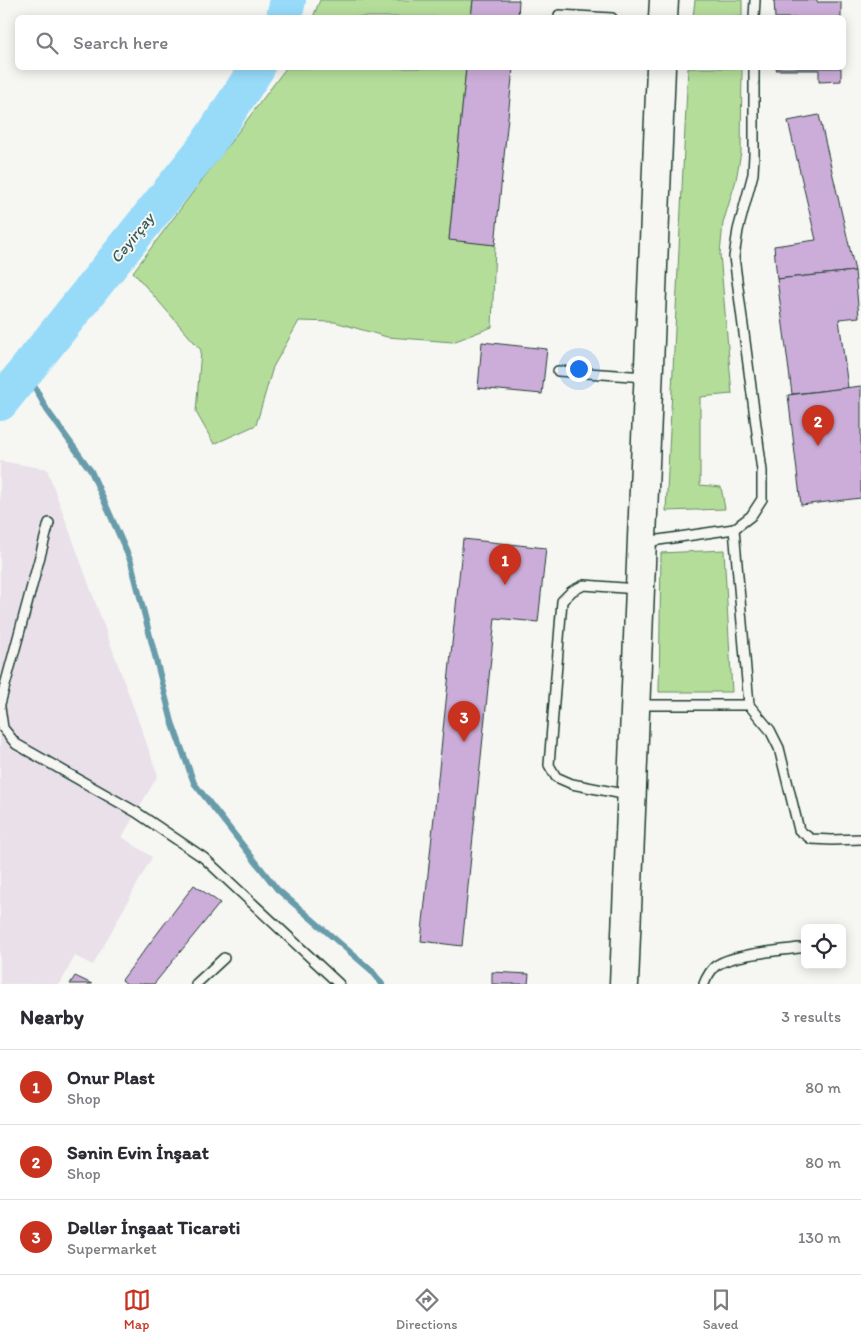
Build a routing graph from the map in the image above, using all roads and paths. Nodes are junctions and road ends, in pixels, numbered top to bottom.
1 (664, 0) edge
2 (755, 0) edge
3 (663, 15) edge
4 (754, 15) edge
5 (661, 70) edge
6 (754, 70) edge
7 (558, 371) dead end
8 (648, 378) junction
9 (49, 523) dead end
10 (734, 529) junction
11 (642, 543) junction
12 (640, 589) junction
13 (635, 705) junction
14 (749, 705) junction
15 (0, 706) edge
16 (632, 796) junction
17 (861, 838) edge
18 (799, 948) dead end
19 (224, 958) dead end
20 (196, 984) edge
21 (340, 984) edge
22 (624, 984) edge
23 (704, 984) edge

1 - 3 main road
2 - 4 lane
5 - 8 main road
6 - 10 lane
7 - 8 lane
8 - 11 main road
9 - 15 lane
10 - 11 lane
10 - 14 lane
11 - 12 main road
12 - 13 main road
12 - 16 lane
13 - 14 lane
13 - 16 main road
14 - 17 lane
15 - 21 lane
16 - 22 main road
18 - 23 lane
19 - 20 lane

